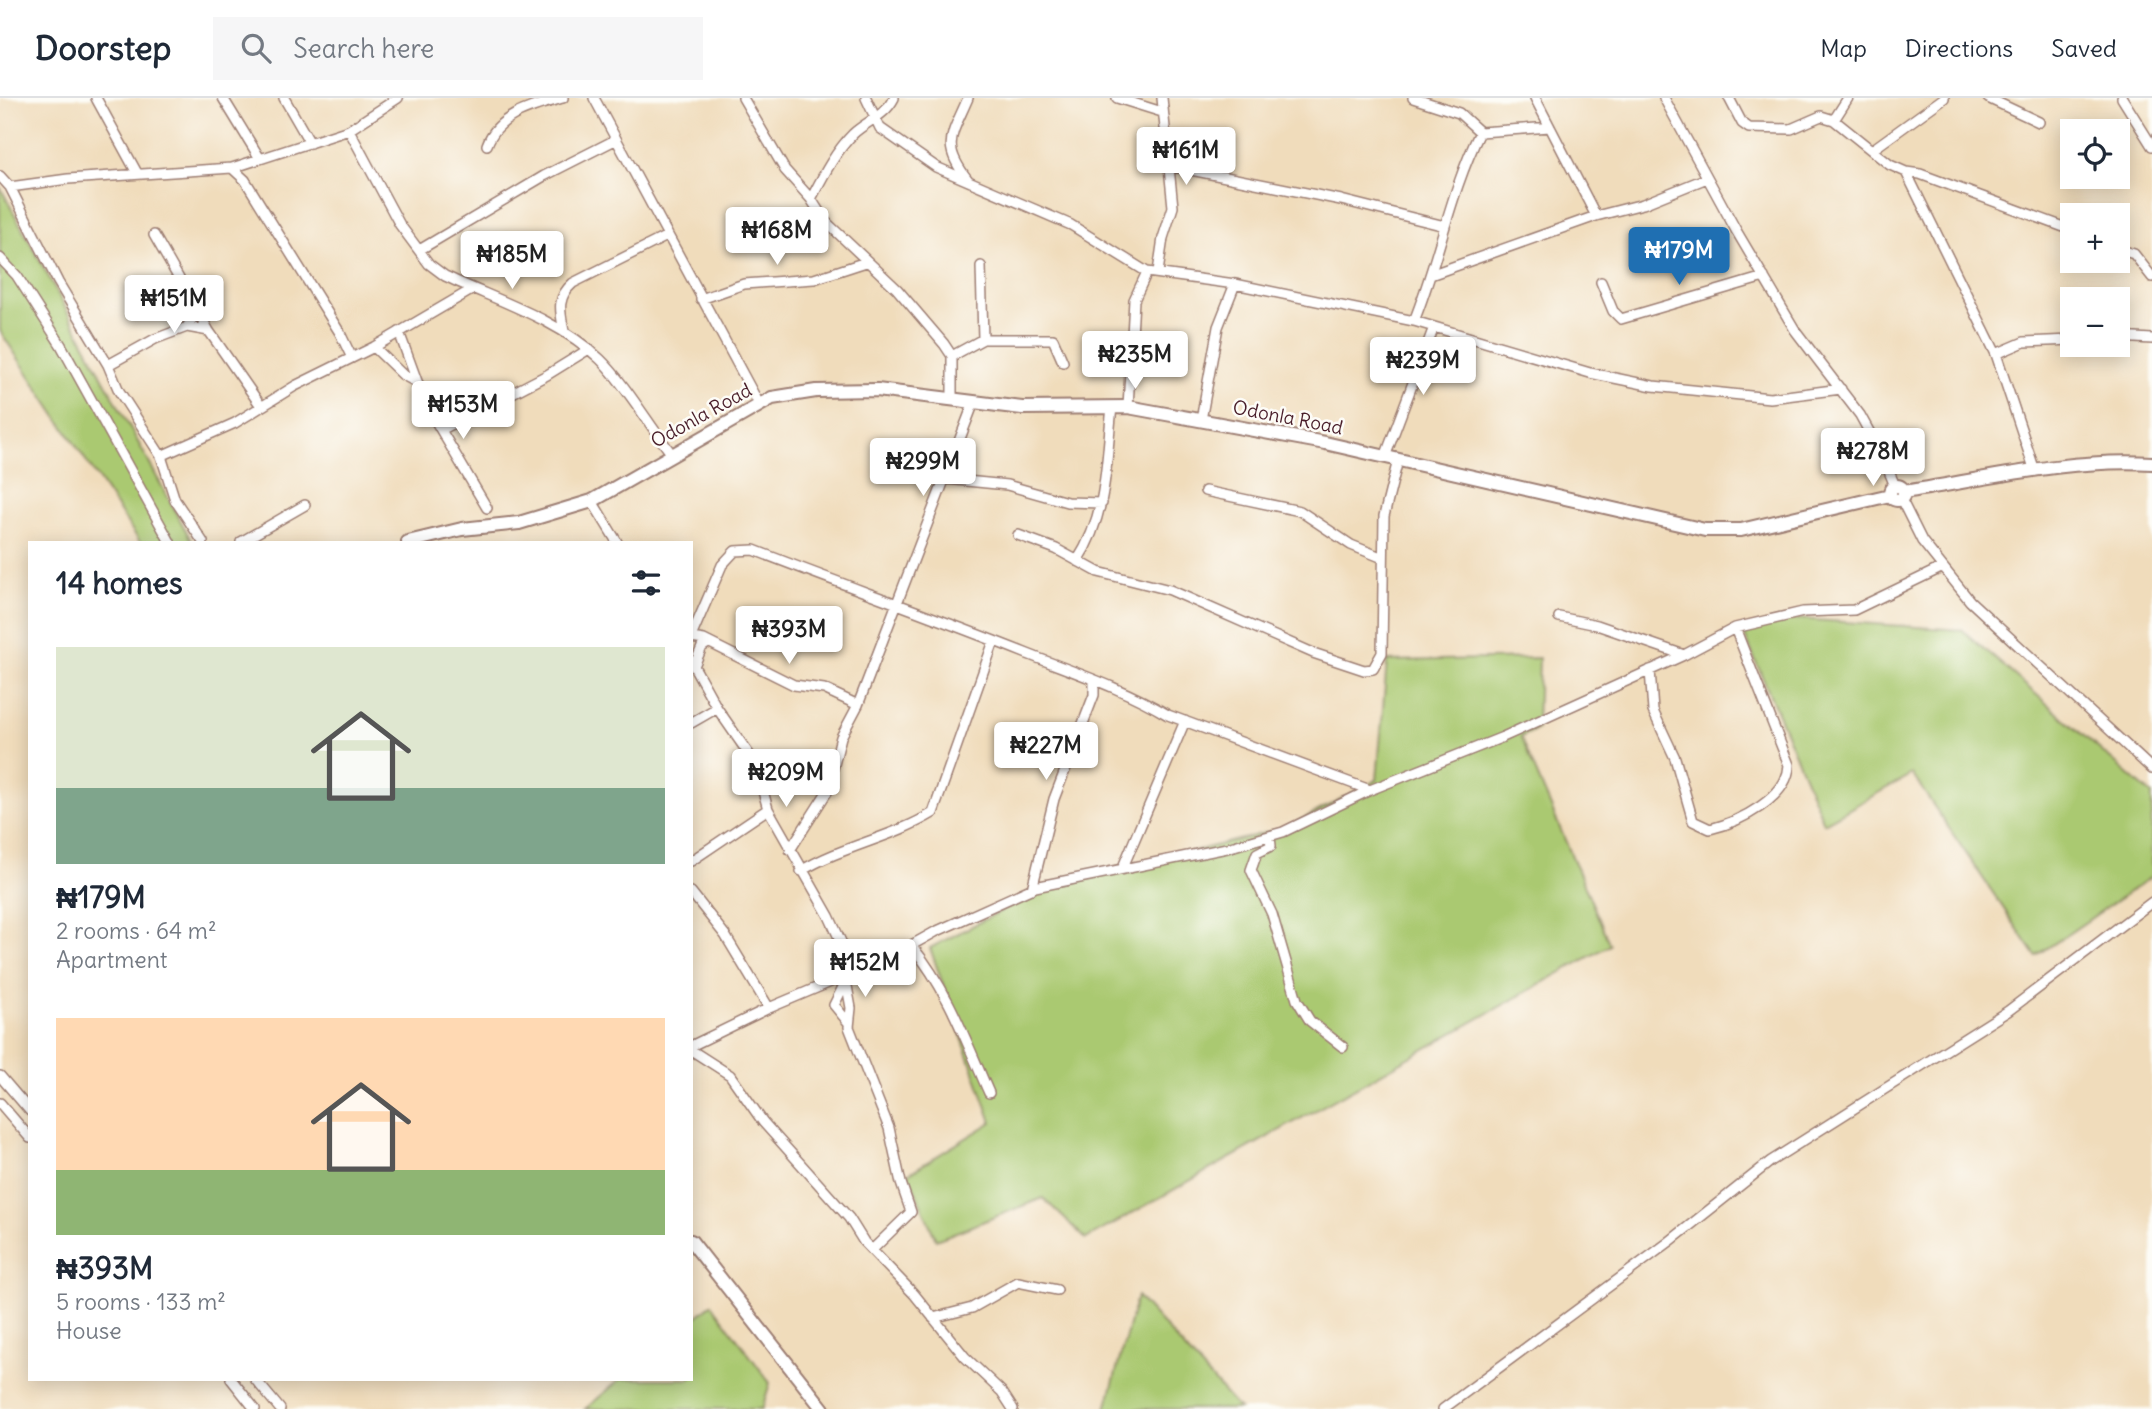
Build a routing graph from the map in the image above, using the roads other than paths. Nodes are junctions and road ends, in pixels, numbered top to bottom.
1 (96, 98) edge
2 (223, 98) edge
3 (284, 98) edge
4 (398, 98) edge
5 (563, 98) edge
6 (594, 98) edge
7 (743, 98) edge
8 (866, 98) edge
9 (894, 98) edge
10 (968, 98) edge
11 (1117, 98) edge
12 (1162, 98) edge
13 (1413, 98) edge
14 (1535, 98) edge
15 (1664, 98) edge
16 (1729, 98) edge
17 (1849, 98) edge
18 (1944, 98) edge
19 (1988, 98) edge
20 (2122, 98) edge
21 (1163, 112) junction
22 (874, 120) junction
23 (1834, 120) junction
24 (2039, 122) dead end
25 (1550, 127) junction
26 (349, 130) junction
27 (1480, 132) junction
28 (615, 140) junction
29 (310, 143) junction
30 (487, 145) dead end
31 (2152, 146) edge
32 (1872, 150) junction
33 (259, 157) junction
34 (1171, 166) junction
35 (232, 168) junction
36 (1906, 172) junction
37 (137, 173) junction
38 (0, 176) edge
39 (1707, 178) junction
40 (972, 184) junction
41 (10, 187) junction
42 (811, 199) junction
43 (1595, 216) junction
44 (1445, 226) junction
45 (2060, 226) edge
46 (155, 235) dead end
47 (667, 236) junction
48 (421, 249) junction
49 (2130, 253) edge
50 (1, 260) edge
51 (866, 262) junction
52 (981, 266) dead end
53 (1147, 272) junction
54 (1158, 272) junction
55 (1433, 274) junction
56 (1764, 277) junction
57 (2152, 277) edge
58 (1601, 282) dead end
59 (1235, 284) junction
60 (473, 289) junction
61 (701, 299) junction
62 (197, 311) junction
63 (1414, 321) junction
64 (187, 327) junction
65 (1433, 327) junction
66 (209, 331) junction
67 (564, 331) junction
68 (399, 332) junction
69 (2130, 338) edge
70 (983, 339) junction
71 (2152, 339) edge
72 (2060, 340) edge
73 (374, 347) junction
74 (589, 349) junction
75 (1996, 354) junction
76 (952, 356) junction
77 (352, 358) junction
78 (1063, 362) dead end
79 (108, 365) junction
80 (418, 383) junction
81 (1841, 389) junction
82 (952, 398) junction
83 (974, 402) junction
84 (759, 404) junction
85 (261, 406) junction
86 (1112, 407) junction
87 (1128, 407) junction
88 (1201, 420) junction
89 (442, 430) junction
90 (671, 453) junction
91 (161, 456) junction
92 (1392, 459) junction
93 (2152, 463) edge
94 (2035, 471) junction
95 (946, 479) junction
96 (1206, 491) dead end
97 (1897, 493) junction
98 (592, 500) junction
99 (1102, 503) junction
100 (304, 506) dead end
101 (487, 508) dead end
102 (1018, 535) dead end
103 (169, 541) edge
104 (202, 541) edge
105 (244, 541) edge
106 (412, 541) edge
107 (616, 541) edge
108 (1383, 558) junction
109 (1077, 561) junction
110 (1941, 568) junction
111 (898, 603) junction
112 (1559, 617) dead end
113 (700, 620) junction
114 (1735, 628) junction
115 (693, 634) edge
116 (693, 638) edge
117 (706, 641) junction
118 (994, 641) junction
119 (1684, 655) junction
120 (693, 664) edge
121 (1650, 670) junction
122 (1094, 680) junction
123 (858, 705) junction
124 (717, 708) junction
125 (1185, 721) junction
126 (693, 722) edge
127 (2152, 769) edge
128 (1370, 790) junction
129 (768, 809) junction
130 (1270, 836) junction
131 (790, 850) junction
132 (693, 860) edge
133 (1123, 867) junction
134 (801, 871) junction
135 (1032, 889) junction
136 (693, 895) edge
137 (2152, 902) edge
138 (912, 946) junction
139 (855, 972) junction
140 (845, 978) junction
141 (769, 1008) junction
142 (848, 1022) junction
143 (705, 1040) junction
144 (693, 1047) edge
145 (1343, 1047) dead end
146 (693, 1049) edge
147 (703, 1056) junction
148 (0, 1076) edge
149 (989, 1093) dead end
150 (0, 1103) edge
151 (28, 1109) edge
152 (28, 1136) edge
153 (693, 1244) edge
154 (872, 1250) junction
155 (1057, 1290) dead end
156 (933, 1318) junction
157 (233, 1381) edge
158 (258, 1381) edge
159 (256, 1409) edge
160 (280, 1409) edge
161 (823, 1409) edge
162 (1013, 1409) edge
163 (1443, 1409) edge

1 - 37 street
2 - 33 street
3 - 29 street
4 - 26 street
5 - 30 street
6 - 28 street
7 - 42 street
8 - 22 street
9 - 22 street
10 - 40 street
11 - 21 street
12 - 21 street
13 - 27 street
14 - 25 street
15 - 39 street
16 - 23 street
17 - 23 street
18 - 32 street
19 - 24 street
20 - 31 street
21 - 34 street
22 - 40 street
22 - 42 street
23 - 32 street
25 - 27 street
25 - 43 street
26 - 29 street
26 - 48 street
27 - 44 street
28 - 47 street
28 - 48 street
29 - 33 street
32 - 36 street
33 - 35 street
34 - 44 street
34 - 54 street
35 - 37 street
35 - 77 street
36 - 45 street
36 - 75 street
37 - 41 street
38 - 41 street
39 - 43 street
39 - 56 street
40 - 53 street
41 - 79 street
42 - 51 street
43 - 55 street
44 - 55 street
46 - 62 street
47 - 61 street
47 - 67 street
48 - 60 street
49 - 57 street
50 - 103 street
51 - 61 street
51 - 76 street
52 - 70 street
53 - 54 street
53 - 87 street
54 - 59 street
55 - 63 street
56 - 58 street
56 - 81 street
59 - 63 street
59 - 88 street
60 - 67 street
60 - 68 street
61 - 84 street
62 - 64 street
62 - 66 street
63 - 65 street
64 - 66 street
64 - 79 street
65 - 81 street
65 - 92 street
66 - 85 street
67 - 74 street
68 - 73 street
68 - 80 street
69 - 71 street
70 - 76 street
70 - 78 street
72 - 75 street
73 - 77 street
73 - 80 street
74 - 89 street
74 - 90 street
75 - 94 street
76 - 82 street
77 - 85 street
79 - 91 street
80 - 89 street
81 - 97 street
82 - 83 street, Odonla Road
82 - 84 street, Odonla Road
83 - 86 street, Odonla Road
83 - 95 street
84 - 90 street, Odonla Road
85 - 91 street
86 - 87 street, Odonla Road
86 - 99 street
87 - 88 street, Odonla Road
88 - 92 street, Odonla Road
89 - 101 street
90 - 98 street, Odonla Road
91 - 104 street
92 - 97 street, Odonla Road
92 - 108 street
93 - 94 street, Odonla Road
94 - 97 street, Odonla Road
95 - 99 street
95 - 111 street
96 - 108 street
97 - 110 street
98 - 106 street, Odonla Road
98 - 107 street
99 - 109 street
100 - 105 street
102 - 109 street
108 - 109 street
110 - 114 street
110 - 127 street
111 - 113 street
111 - 118 street
111 - 123 street
112 - 119 street
113 - 115 street
113 - 117 street
114 - 119 street
114 - 121 street
116 - 117 street
117 - 120 street
117 - 123 street
118 - 122 street
118 - 134 street
119 - 121 street
120 - 124 street
121 - 128 street
122 - 125 street
122 - 135 street
123 - 131 street
124 - 126 street
124 - 129 street
125 - 128 street
125 - 133 street
128 - 130 street
129 - 131 street
129 - 132 street
130 - 133 street
130 - 145 street
131 - 134 street
133 - 135 street
134 - 139 street
135 - 138 street
136 - 141 street
137 - 163 street
138 - 139 street
138 - 149 street
139 - 140 street
140 - 141 street
140 - 142 street
140 - 142 street
141 - 143 street
142 - 154 street
143 - 144 street
143 - 147 street
146 - 147 street
147 - 154 street
148 - 151 street
150 - 152 street
153 - 161 street
154 - 156 street
155 - 156 street
156 - 162 street
157 - 159 street
158 - 160 street

